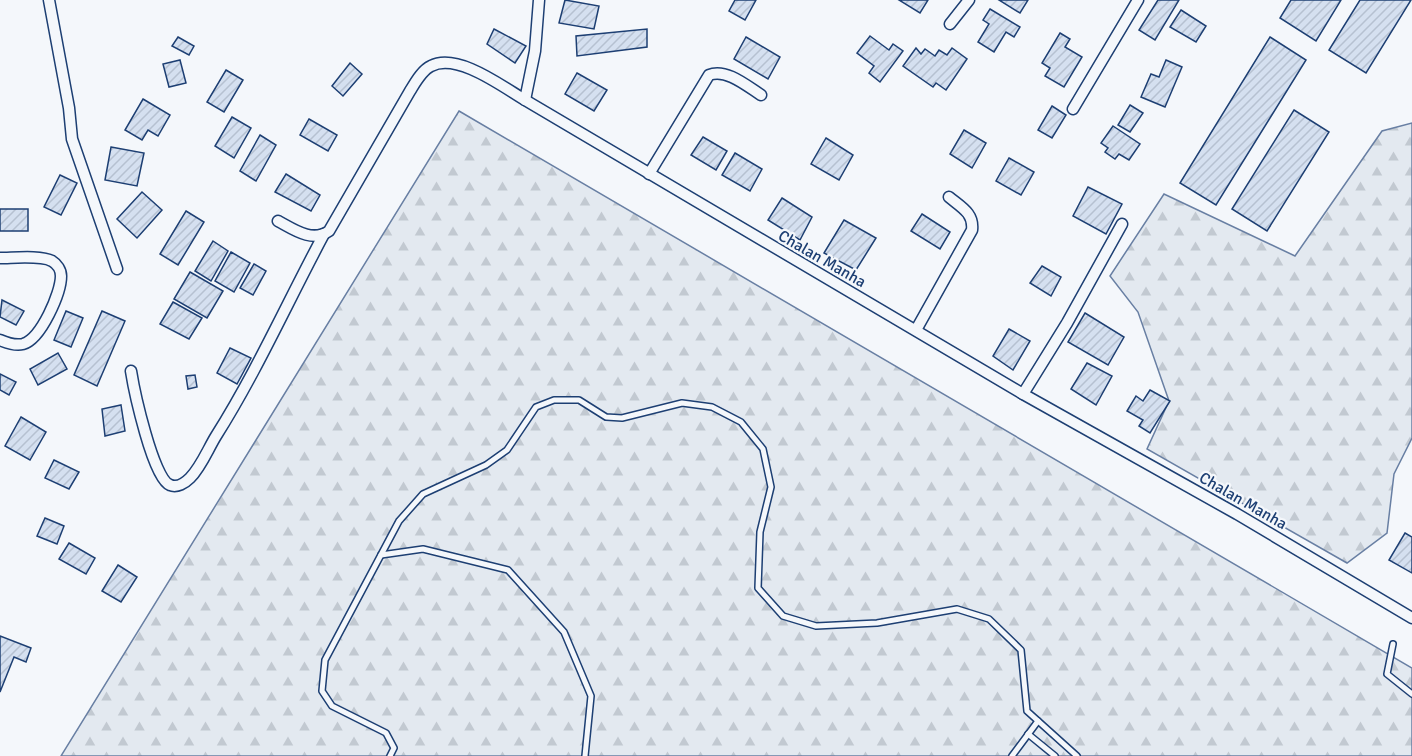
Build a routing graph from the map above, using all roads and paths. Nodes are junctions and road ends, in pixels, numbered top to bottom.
1 (49, 0) edge
2 (539, 0) edge
3 (969, 0) edge
4 (1138, 0) edge
5 (950, 24) dead end
6 (761, 95) dead end
7 (525, 100) junction
8 (1073, 109) dead end
9 (649, 174) junction
10 (949, 198) dead end
11 (278, 221) dead end
12 (1122, 224) dead end
13 (324, 234) junction
14 (0, 258) edge
15 (117, 269) dead end
16 (916, 330) junction
17 (0, 340) edge
18 (131, 371) dead end
19 (1023, 394) junction
20 (381, 555) junction
21 (1412, 618) edge
22 (1393, 644) dead end
23 (1412, 694) edge
24 (1038, 721) junction
25 (1028, 734) junction
26 (390, 756) edge
27 (585, 756) edge
28 (1012, 756) edge
29 (1055, 756) edge
30 (1077, 756) edge

1 - 15 street
2 - 7 street
3 - 5 street
4 - 8 street
6 - 9 street
7 - 9 street, Chalan Manha
7 - 13 street, Chalan Manha
9 - 16 street, Chalan Manha
10 - 16 street
11 - 13 street
12 - 19 street
13 - 18 street
14 - 17 street
16 - 19 street, Chalan Manha
19 - 21 street, Chalan Manha
20 - 24 lane
20 - 26 lane
20 - 27 lane
22 - 23 lane
24 - 25 lane
24 - 30 lane
25 - 28 lane
25 - 29 lane

